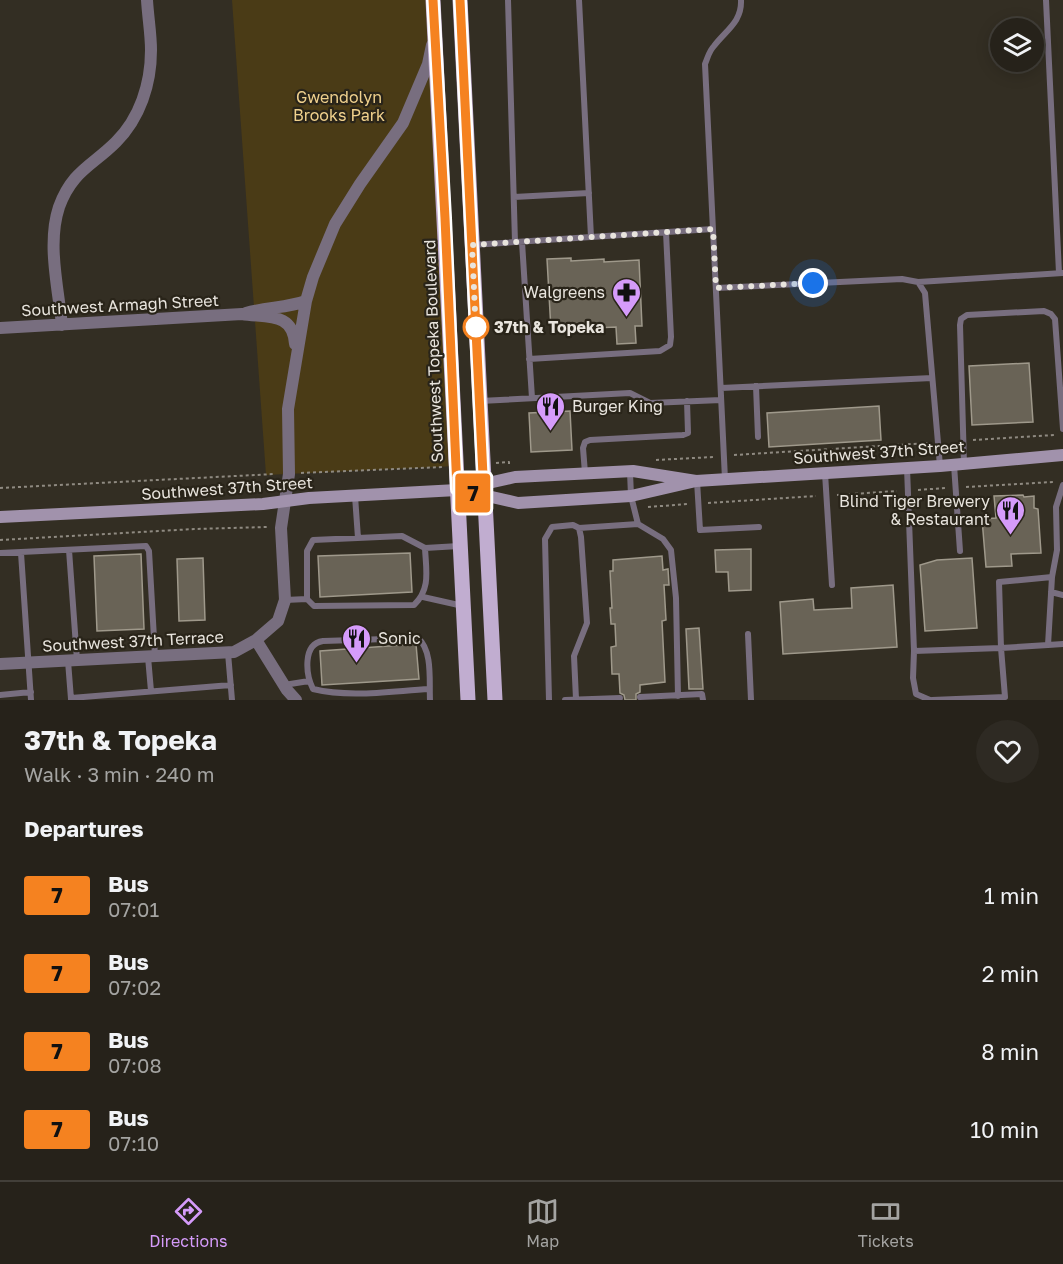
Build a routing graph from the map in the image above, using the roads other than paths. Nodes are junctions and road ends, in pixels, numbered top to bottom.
1 (147, 0) edge
2 (433, 0) edge
3 (460, 0) edge
4 (508, 0) edge
5 (579, 0) edge
6 (741, 0) edge
7 (1046, 0) edge
8 (435, 29) junction
9 (589, 193) junction
10 (514, 196) junction
11 (713, 229) junction
12 (666, 232) junction
13 (591, 237) junction
14 (519, 242) junction
15 (472, 245) junction
16 (1061, 273) edge
17 (918, 282) junction
18 (716, 288) junction
19 (306, 301) junction
20 (242, 314) junction
21 (62, 325) junction
22 (0, 328) edge
23 (529, 358) junction
24 (297, 360) junction
25 (932, 378) junction
26 (756, 386) junction
27 (721, 388) junction
28 (532, 398) junction
29 (721, 400) junction
30 (480, 401) junction
31 (687, 401) junction
32 (1063, 429) edge
33 (758, 437) dead end
34 (1063, 455) edge
35 (959, 464) junction
36 (940, 466) junction
37 (907, 468) junction
38 (630, 471) junction
39 (825, 473) junction
40 (585, 474) junction
41 (725, 479) junction
42 (696, 481) junction
43 (1063, 485) edge
44 (457, 489) junction
45 (484, 490) junction
46 (355, 496) junction
47 (286, 502) junction
48 (633, 502) junction
49 (1060, 507) edge
50 (0, 517) edge
51 (638, 524) junction
52 (759, 527) dead end
53 (579, 528) junction
54 (358, 538) junction
55 (460, 546) junction
56 (425, 548) junction
57 (69, 550) junction
58 (960, 551) dead end
59 (1060, 551) edge
60 (0, 553) edge
61 (21, 553) junction
62 (1052, 577) junction
63 (832, 585) dead end
64 (1051, 592) junction
65 (1063, 595) edge
66 (423, 597) junction
67 (307, 599) junction
68 (285, 600) junction
69 (463, 606) junction
70 (748, 634) dead end
71 (256, 640) junction
72 (1063, 644) edge
73 (1047, 645) junction
74 (1001, 648) junction
75 (914, 651) junction
76 (228, 653) junction
77 (151, 657) junction
78 (72, 660) junction
79 (28, 663) junction
80 (0, 664) edge
81 (309, 681) junction
82 (231, 685) junction
83 (284, 685) junction
84 (429, 689) junction
85 (31, 692) junction
86 (151, 692) junction
87 (0, 694) edge
88 (678, 696) junction
89 (620, 698) dead end
90 (640, 698) dead end
91 (71, 699) edge
92 (576, 699) edge
93 (31, 700) edge
94 (232, 700) edge
95 (295, 700) edge
96 (430, 700) edge
97 (468, 700) edge
98 (495, 700) edge
99 (549, 700) edge
100 (566, 700) edge
101 (703, 700) edge
102 (751, 700) edge
103 (931, 700) edge

1 - 21 street
2 - 8 main road, Southwest Topeka Boulevard
3 - 15 main road
4 - 10 lane
5 - 9 lane
6 - 11 lane
7 - 16 lane
8 - 19 street, Southwest 37th Terrace
8 - 44 main road, Southwest Topeka Boulevard
9 - 10 lane
9 - 13 lane
10 - 14 lane
11 - 12 lane
11 - 18 lane
12 - 13 lane
12 - 23 lane
13 - 14 lane
14 - 15 lane
14 - 23 lane
15 - 30 main road
16 - 17 lane
17 - 18 lane
17 - 25 lane
18 - 27 lane
19 - 20 street, Southwest Armagh Street
19 - 24 street, Southwest 37th Terrace
20 - 21 street, Southwest Armagh Street
20 - 24 street, Southwest Armagh Street
21 - 22 street, Southwest Armagh Street
23 - 28 lane
24 - 47 street, Southwest 37th Terrace
25 - 26 lane
25 - 36 lane
26 - 27 lane
26 - 33 lane
27 - 29 lane
28 - 30 lane
28 - 31 lane
29 - 31 lane
29 - 41 lane
30 - 45 main road
31 - 40 lane
32 - 35 lane
34 - 35 main road, Southwest 37th Street
35 - 36 main road, Southwest 37th Street
35 - 58 lane
36 - 37 main road, Southwest 37th Street
37 - 39 main road, Southwest 37th Street
37 - 75 lane
38 - 40 main road, Southwest 37th Street
38 - 42 main road, Southwest 37th Street
38 - 48 lane
39 - 41 main road, Southwest 37th Street
39 - 63 lane
40 - 45 main road, Southwest 37th Street
41 - 42 main road, Southwest 37th Street
42 - 48 main road, Southwest 37th Street
42 - 52 lane
43 - 49 lane
44 - 45 main road, Southwest 37th Street
44 - 46 main road, Southwest 37th Street
44 - 55 main road, Southwest Topeka Boulevard
45 - 48 main road, Southwest 37th Street
45 - 98 main road
46 - 47 main road, Southwest 37th Street
46 - 54 lane
47 - 50 main road, Southwest 37th Street
47 - 68 street, Southwest 37th Terrace
48 - 51 lane
49 - 59 lane
51 - 53 lane
51 - 88 lane
53 - 92 lane
53 - 99 lane
54 - 56 lane
54 - 67 lane
55 - 56 lane
55 - 69 main road, Southwest Topeka Boulevard
56 - 66 lane
57 - 61 lane
57 - 77 lane
57 - 78 lane
59 - 62 lane
60 - 61 lane
61 - 79 lane
62 - 64 lane
62 - 74 lane
64 - 65 lane
64 - 73 lane
66 - 67 lane
66 - 69 lane
67 - 68 lane
68 - 71 street, Southwest 37th Terrace
69 - 97 main road, Southwest Topeka Boulevard
70 - 102 lane
71 - 76 street, Southwest 37th Terrace
71 - 83 street
72 - 73 lane
73 - 74 lane
74 - 75 lane
74 - 103 lane
75 - 103 lane
76 - 77 street, Southwest 37th Terrace
76 - 82 lane
77 - 78 street, Southwest 37th Terrace
77 - 86 lane
78 - 79 street, Southwest 37th Terrace
78 - 91 lane
79 - 80 street, Southwest 37th Terrace
79 - 85 lane
81 - 83 lane
81 - 84 lane
81 - 84 lane
82 - 86 lane
82 - 94 lane
83 - 95 street
84 - 96 lane
85 - 87 lane
85 - 93 lane
86 - 91 lane
88 - 90 lane
88 - 101 lane
89 - 92 lane
92 - 100 lane

